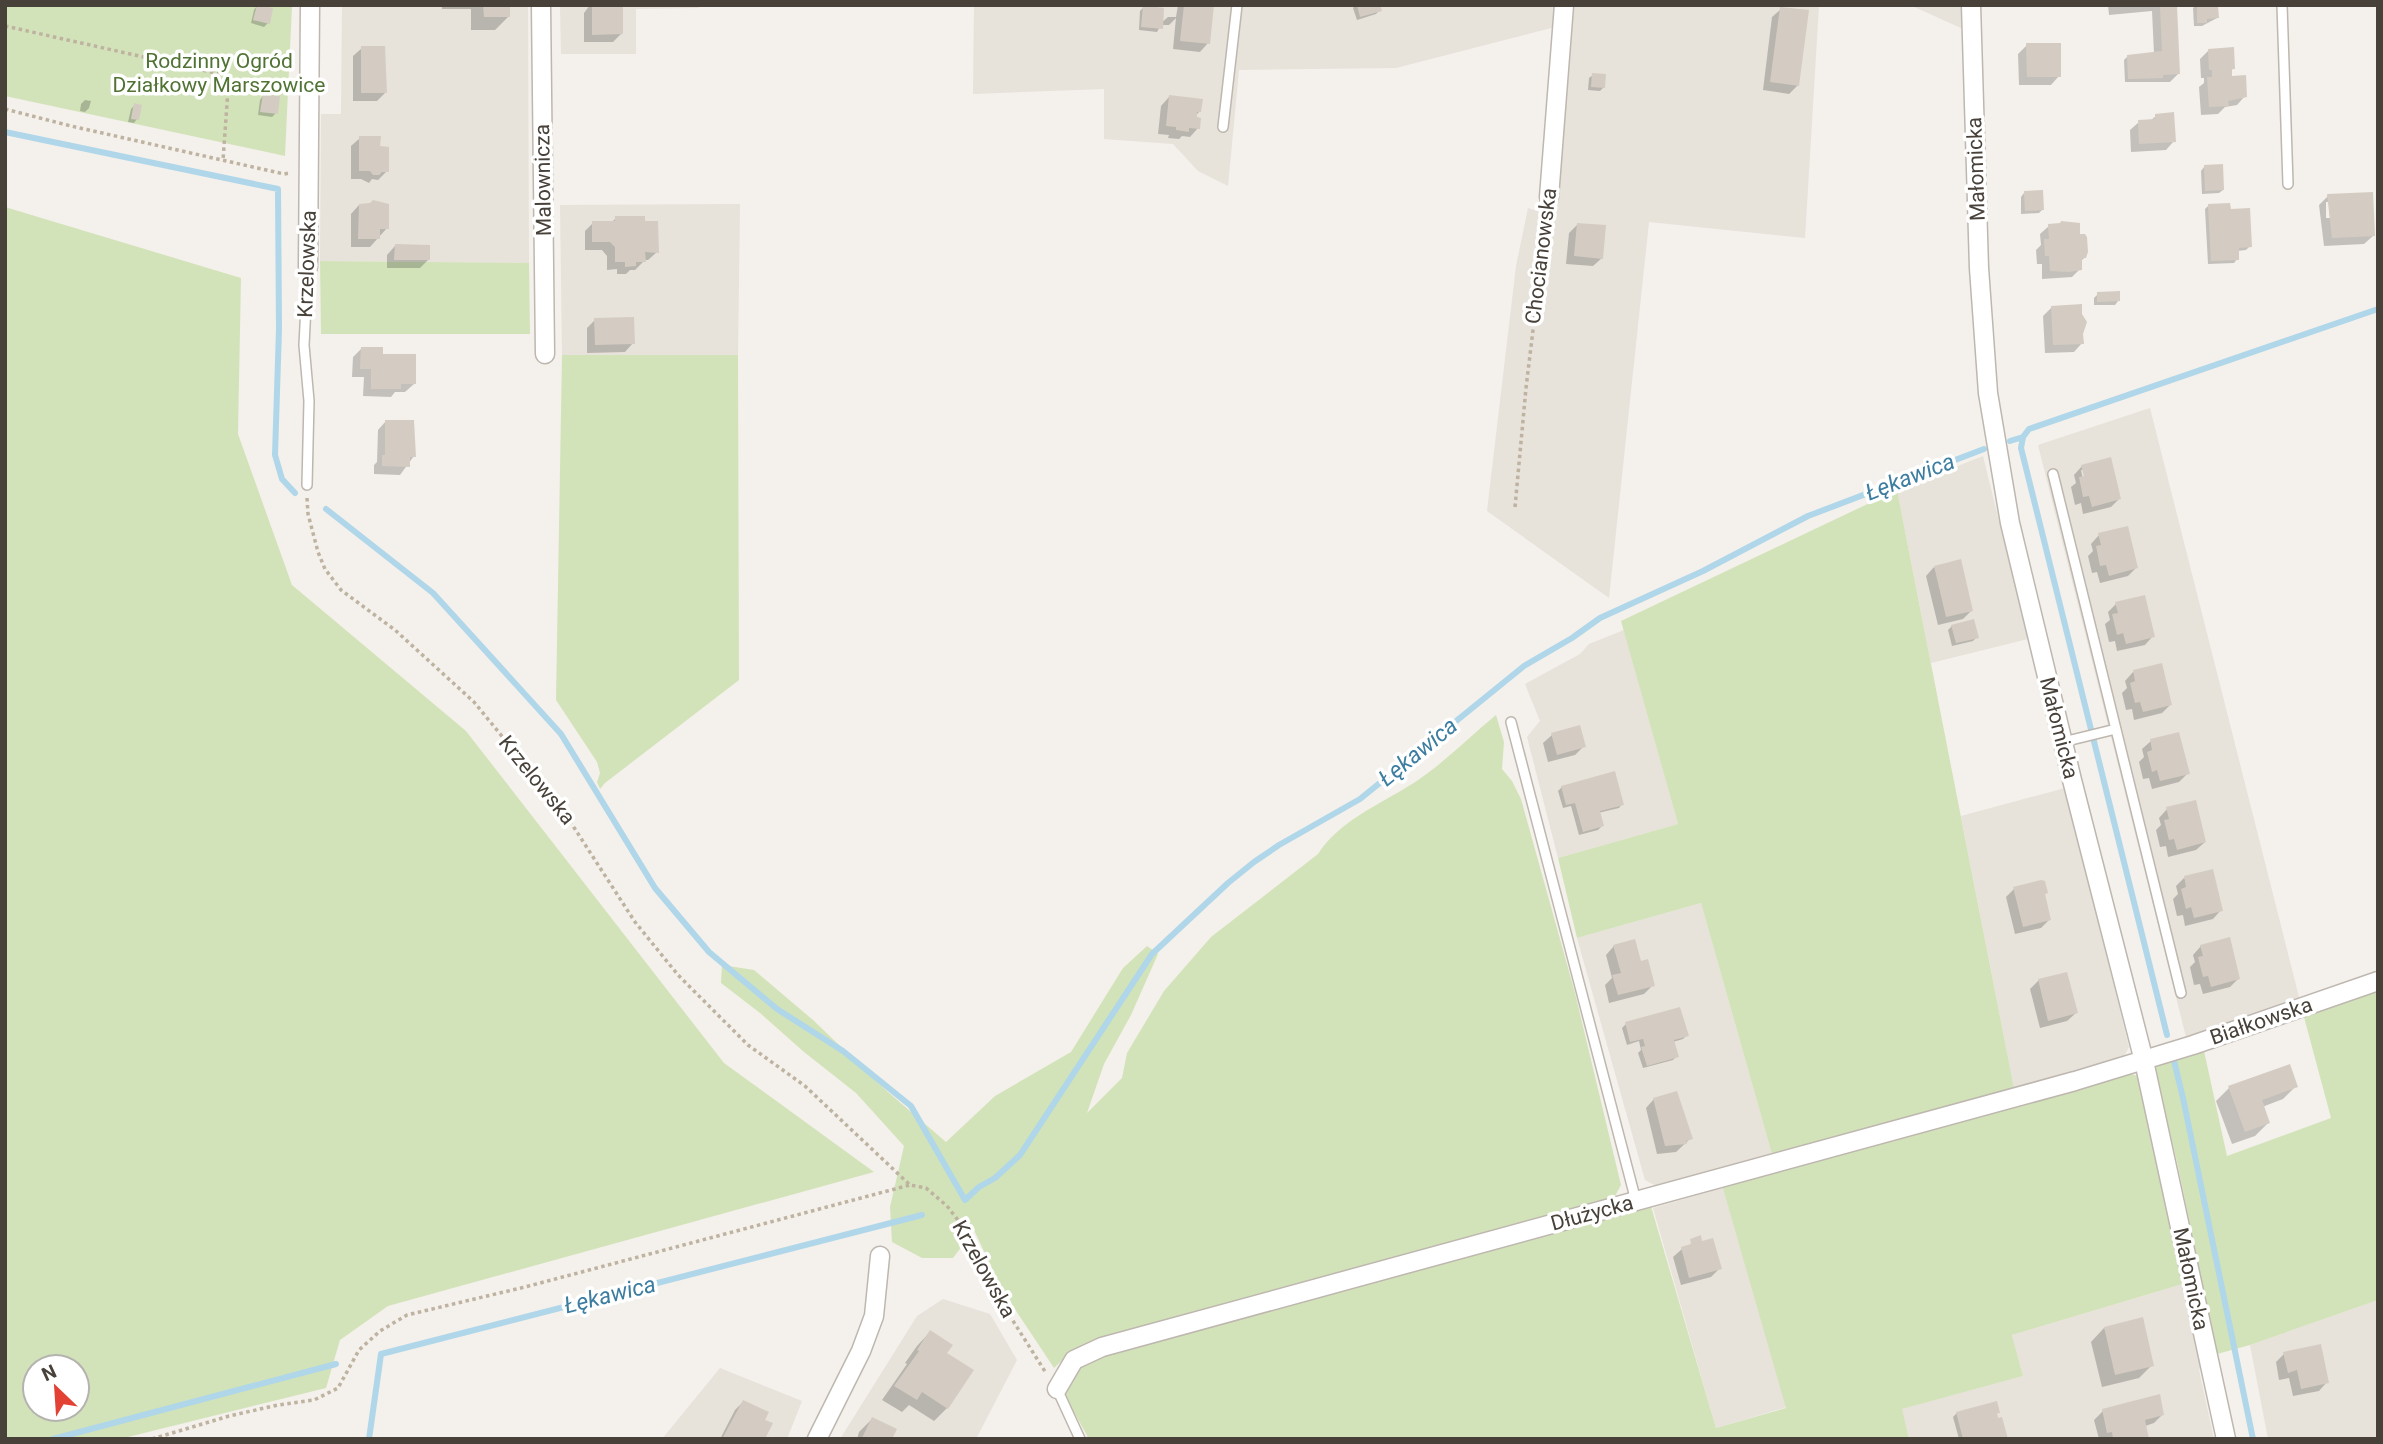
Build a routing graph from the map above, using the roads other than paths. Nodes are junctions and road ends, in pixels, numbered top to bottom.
1 (310, 5) edge
2 (541, 5) edge
3 (1237, 5) edge
4 (1564, 5) edge
5 (1971, 5) edge
6 (2282, 5) edge
7 (1223, 127) dead end
8 (2288, 184) dead end
9 (1549, 197) road end
10 (308, 267) joint
11 (545, 354) dead end
12 (2053, 474) dead end
13 (307, 485) road end
14 (1511, 722) dead end
15 (2112, 730) junction
16 (2070, 740) junction
17 (2378, 981) edge
18 (2181, 993) dead end
19 (2144, 1060) junction
20 (1636, 1201) junction
21 (880, 1256) dead end
22 (1056, 1389) joint
23 (817, 1439) edge
24 (1080, 1439) edge
25 (2226, 1439) edge

1 - 10 street, Krzelowska
2 - 11 street, Malownicza
3 - 7 lane
4 - 9 street, Chocianowska
5 - 16 street, Małomicka
6 - 8 lane
10 - 13 lane, Krzelowska
12 - 15 lane
14 - 20 lane
15 - 16 lane
15 - 18 lane
16 - 19 street, Małomicka
17 - 19 street, Białkowska
19 - 20 street, Dłużycka
19 - 25 street, Małomicka
20 - 22 street, Dłużycka
21 - 23 street
22 - 24 lane

